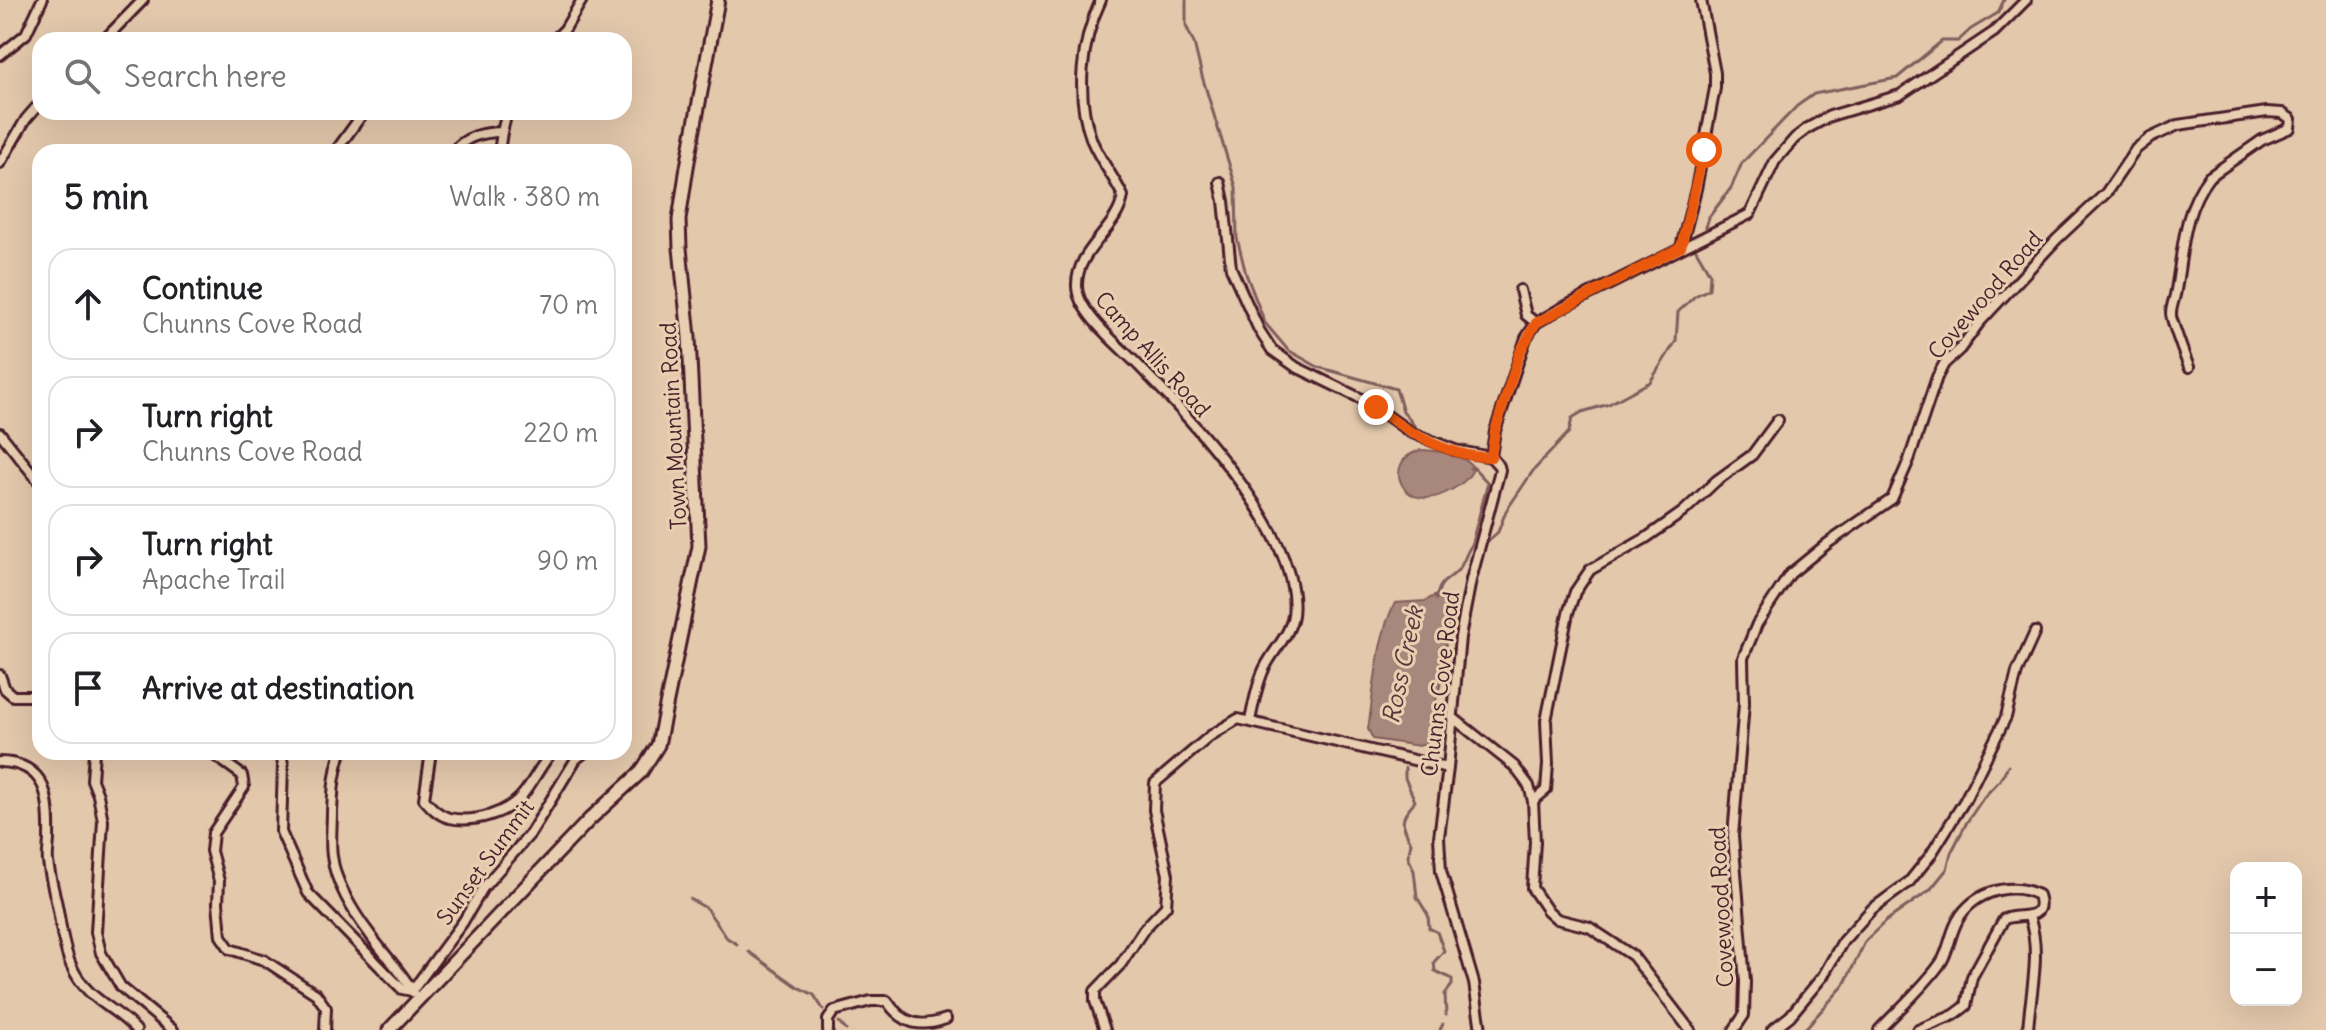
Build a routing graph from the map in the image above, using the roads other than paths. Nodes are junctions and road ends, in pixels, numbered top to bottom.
1 (42, 0) edge
2 (143, 0) edge
3 (582, 0) edge
4 (718, 0) edge
5 (1101, 0) edge
6 (1701, 0) edge
7 (2026, 0) edge
8 (112, 32) edge
9 (562, 32) edge
10 (0, 55) edge
11 (32, 112) edge
12 (358, 120) edge
13 (505, 120) edge
14 (502, 132) junction
15 (341, 144) edge
16 (462, 144) edge
17 (500, 144) edge
18 (0, 163) edge
19 (1220, 182) dead end
20 (1681, 247) junction
21 (1520, 290) dead end
22 (1536, 323) junction
23 (2189, 367) dead end
24 (1778, 420) dead end
25 (0, 433) edge
26 (1491, 457) junction
27 (32, 473) edge
28 (2035, 632) dead end
29 (0, 675) edge
30 (32, 696) edge
31 (1452, 717) junction
32 (1250, 721) junction
33 (93, 760) edge
34 (221, 760) edge
35 (282, 760) edge
36 (338, 760) edge
37 (430, 760) edge
38 (545, 760) edge
39 (575, 760) edge
40 (0, 762) edge
41 (1448, 768) junction
42 (1533, 801) junction
43 (2029, 917) junction
44 (415, 995) junction
45 (946, 1019) dead end
46 (136, 1030) edge
47 (173, 1030) edge
48 (325, 1030) edge
49 (389, 1030) edge
50 (828, 1030) edge
51 (1105, 1030) edge
52 (1481, 1030) edge
53 (1690, 1030) edge
54 (1734, 1030) edge
55 (1772, 1030) edge
56 (1879, 1030) edge
57 (1918, 1030) edge
58 (2028, 1030) edge

1 - 10 street
2 - 8 street
3 - 9 street
4 - 44 main road, Town Mountain Road
5 - 32 street, Camp Allis Road
6 - 20 street
7 - 20 street
11 - 18 street
12 - 15 street
13 - 14 street
14 - 16 street
14 - 17 street
19 - 26 street
20 - 22 street
21 - 22 street
22 - 26 street, Chunns Cove Road
23 - 54 street, Covewood Road
24 - 42 street
25 - 27 street
26 - 31 street, Chunns Cove Road
28 - 55 street
29 - 30 street
31 - 41 street, Chunns Cove Road
31 - 42 street
32 - 41 street
32 - 51 street
33 - 47 street
34 - 48 street
35 - 44 street
36 - 44 street
37 - 38 street, Sunset Summit
39 - 44 street, Sunset Summit
40 - 46 street
41 - 52 street, Chunns Cove Road
42 - 53 street
43 - 56 street
43 - 57 street
43 - 58 street
44 - 49 main road, Town Mountain Road
45 - 50 street

